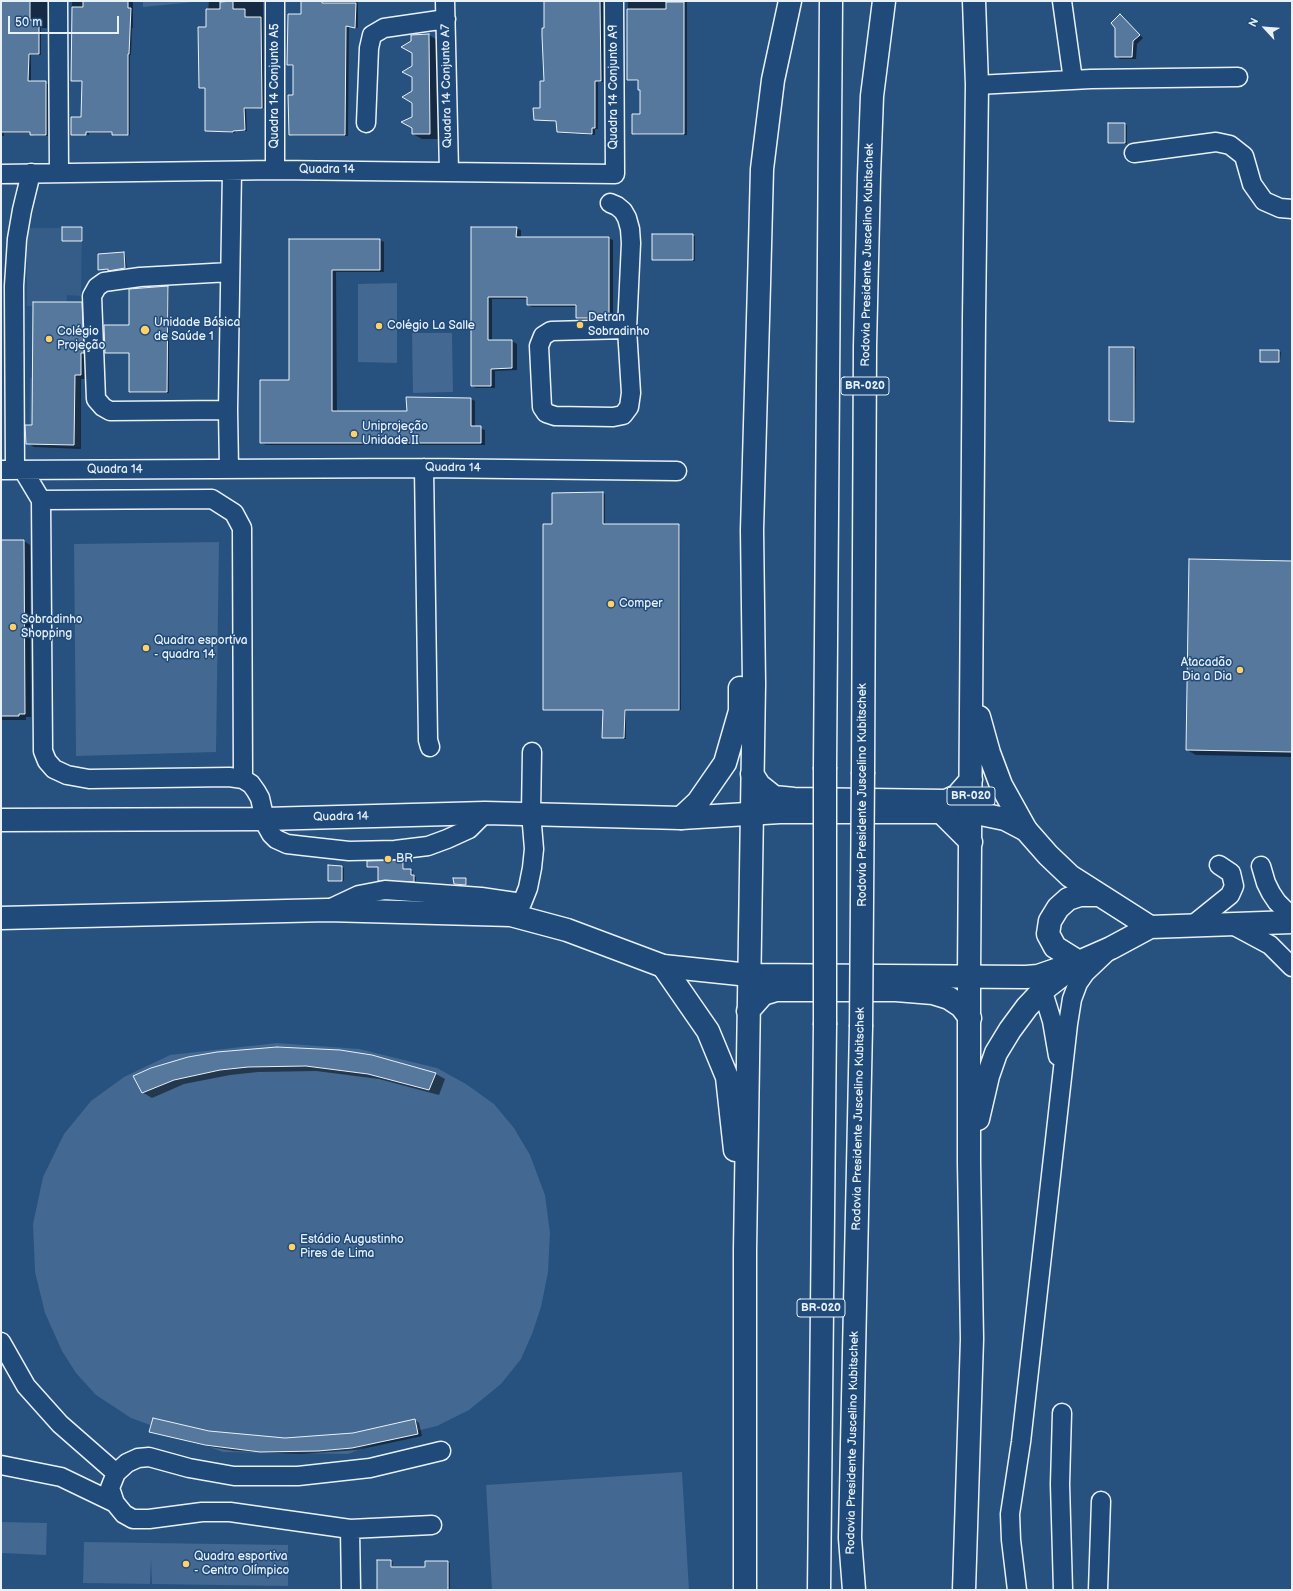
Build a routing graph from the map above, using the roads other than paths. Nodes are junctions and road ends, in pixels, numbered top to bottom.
1 (58, 1) edge
2 (275, 1) edge
3 (446, 1) edge
4 (614, 1) edge
5 (790, 1) edge
6 (831, 1) edge
7 (884, 1) edge
8 (974, 1) edge
9 (1062, 1) edge
10 (446, 19) junction
11 (1238, 77) dead end
12 (1073, 80) junction
13 (978, 85) junction
14 (366, 124) dead end
15 (1134, 153) dead end
16 (275, 170) junction
17 (232, 171) junction
18 (449, 171) junction
19 (31, 173) junction
20 (58, 173) junction
21 (1, 174) edge
22 (614, 174) joint
23 (610, 203) dead end
24 (1292, 209) edge
25 (230, 272) junction
26 (627, 329) junction
27 (8, 350) edge
28 (228, 410) junction
29 (424, 468) junction
30 (229, 469) junction
31 (13, 470) edge
32 (677, 472) dead end
33 (42, 500) junction
34 (752, 530) junction
35 (972, 689) junction
36 (430, 747) dead end
37 (532, 752) dead end
38 (752, 774) junction
39 (243, 779) junction
40 (971, 780) junction
41 (941, 812) junction
42 (971, 812) junction
43 (485, 813) junction
44 (531, 813) junction
45 (752, 813) junction
46 (265, 818) junction
47 (680, 818) junction
48 (1, 820) edge
49 (1026, 830) junction
50 (971, 842) junction
51 (1219, 865) dead end
52 (1261, 866) dead end
53 (1099, 896) junction
54 (516, 909) junction
55 (1292, 917) edge
56 (1, 918) edge
57 (1292, 922) edge
58 (1229, 923) junction
59 (1194, 924) junction
60 (1150, 927) junction
61 (1111, 948) junction
62 (1079, 962) junction
63 (663, 966) junction
64 (1292, 967) edge
65 (749, 975) junction
66 (969, 975) junction
67 (1040, 983) junction
68 (748, 1011) junction
69 (970, 1018) junction
70 (1062, 1077) junction
71 (969, 1163) junction
72 (745, 1250) junction
73 (1, 1342) edge
74 (1062, 1413) dead end
75 (441, 1451) dead end
76 (1, 1465) edge
77 (116, 1473) junction
78 (1102, 1500) dead end
79 (114, 1503) junction
80 (432, 1525) dead end
81 (350, 1529) junction
82 (352, 1590) edge
83 (745, 1590) edge
84 (819, 1590) edge
85 (854, 1590) edge
86 (964, 1590) edge
87 (1017, 1590) edge
88 (1063, 1590) edge
89 (1098, 1590) edge

1 - 20 street
2 - 16 street, Quadra 14 Conjunto A5
3 - 10 street, Quadra 14 Conjunto A7
4 - 22 street, Quadra 14 Conjunto A9
5 - 34 main road
6 - 84 main road, BR-020, bridge
7 - 85 main road, Rodovia Presidente Juscelino Kubitschek / BR-020, bridge
8 - 13 main road, BR-020
9 - 12 street
10 - 14 street
10 - 18 street, Quadra 14 Conjunto A7
11 - 12 street
12 - 13 street
13 - 35 main road, BR-020
15 - 24 street
16 - 17 street, Quadra 14
16 - 18 street, Quadra 14
17 - 20 street, Quadra 14
17 - 25 street
18 - 22 street, Quadra 14
19 - 20 street, Quadra 14
19 - 21 street, Quadra 14
19 - 27 street
23 - 26 street
25 - 28 street
25 - 28 street
26 - 26 street
27 - 31 street
28 - 30 street
29 - 30 street, Quadra 14
29 - 32 street, Quadra 14
29 - 36 street
30 - 31 street, Quadra 14
31 - 33 street
33 - 39 street
33 - 39 street
34 - 38 main road
34 - 47 main road
35 - 40 main road, BR-020
35 - 49 main road
37 - 44 street
38 - 40 main road
38 - 45 main road
39 - 46 street
40 - 42 main road, BR-020
41 - 42 main road, Quadra 14
41 - 45 main road, Quadra 14
41 - 50 main road
42 - 49 main road, Quadra 14
42 - 50 main road, BR-020
43 - 44 main road, Quadra 14
43 - 46 main road, Quadra 14
43 - 46 street
44 - 47 main road, Quadra 14
44 - 54 street
45 - 47 main road, Quadra 14
45 - 65 main road
46 - 48 main road, Quadra 14
49 - 53 main road
50 - 66 main road, BR-020
51 - 59 street
52 - 55 street
53 - 60 main road
53 - 62 main road
54 - 56 main road
54 - 63 main road
57 - 58 main road
58 - 59 main road
58 - 64 street
59 - 60 main road
60 - 61 main road
61 - 62 main road
61 - 70 street
62 - 67 main road
63 - 65 main road
63 - 72 main road
65 - 66 main road
65 - 68 main road
66 - 67 main road
66 - 69 main road, BR-020
67 - 70 street
67 - 71 main road
68 - 69 main road
68 - 72 main road
69 - 71 main road, BR-020
70 - 87 street
71 - 86 main road, BR-020
72 - 83 main road
73 - 77 street
74 - 88 street
75 - 77 street
76 - 79 street
77 - 79 street
78 - 89 street
79 - 81 street
80 - 81 street
81 - 82 street

